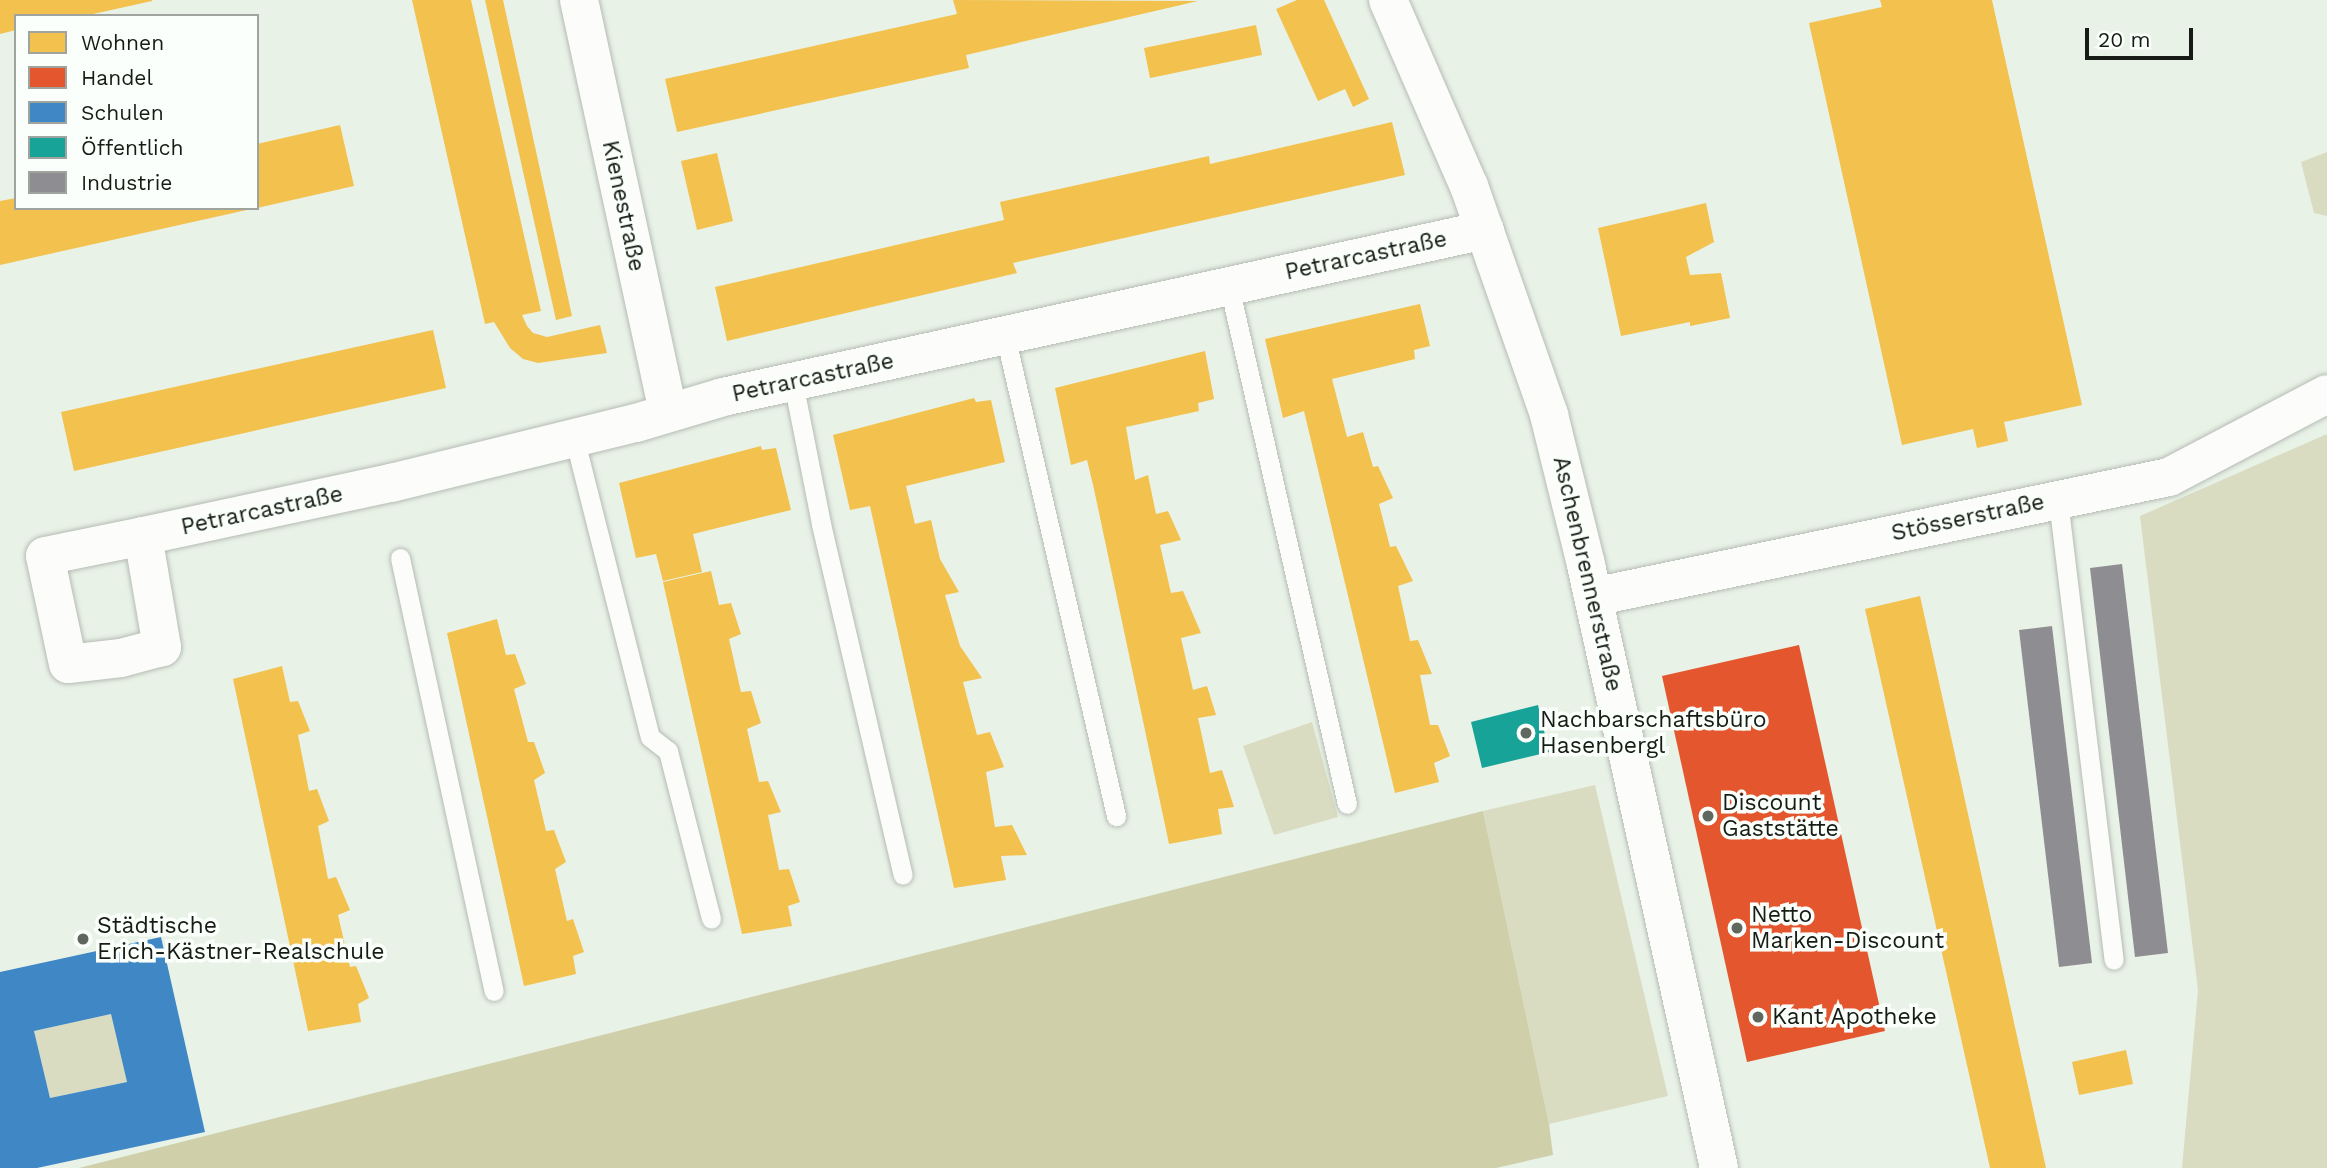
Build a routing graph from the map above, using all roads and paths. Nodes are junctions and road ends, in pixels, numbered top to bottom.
1 (579, 0) edge
2 (1388, 0) edge
3 (1485, 230) junction
4 (1229, 286) junction
5 (1005, 335) junction
6 (793, 382) junction
7 (2327, 394) edge
8 (668, 412) junction
9 (575, 437) junction
10 (2058, 500) junction
11 (143, 536) dead end
12 (400, 558) dead end
13 (1593, 597) junction
14 (1347, 804) dead end
15 (1116, 816) dead end
16 (903, 875) dead end
17 (711, 919) dead end
18 (2114, 960) dead end
19 (494, 990) dead end
20 (1719, 1168) edge

1 - 8 street, Kienestraße
2 - 3 street, Aschenbrennerstraße
3 - 4 street, Petrarcastraße
3 - 13 street, Aschenbrennerstraße
4 - 5 street, Petrarcastraße
4 - 14 lane
5 - 6 street, Petrarcastraße
5 - 15 lane
6 - 8 street, Petrarcastraße
6 - 16 lane
7 - 10 street, Stösserstraße
8 - 9 street, Petrarcastraße
9 - 11 street, Petrarcastraße
9 - 17 lane
10 - 13 street, Stösserstraße
10 - 18 lane
12 - 19 lane
13 - 20 street, Aschenbrennerstraße

